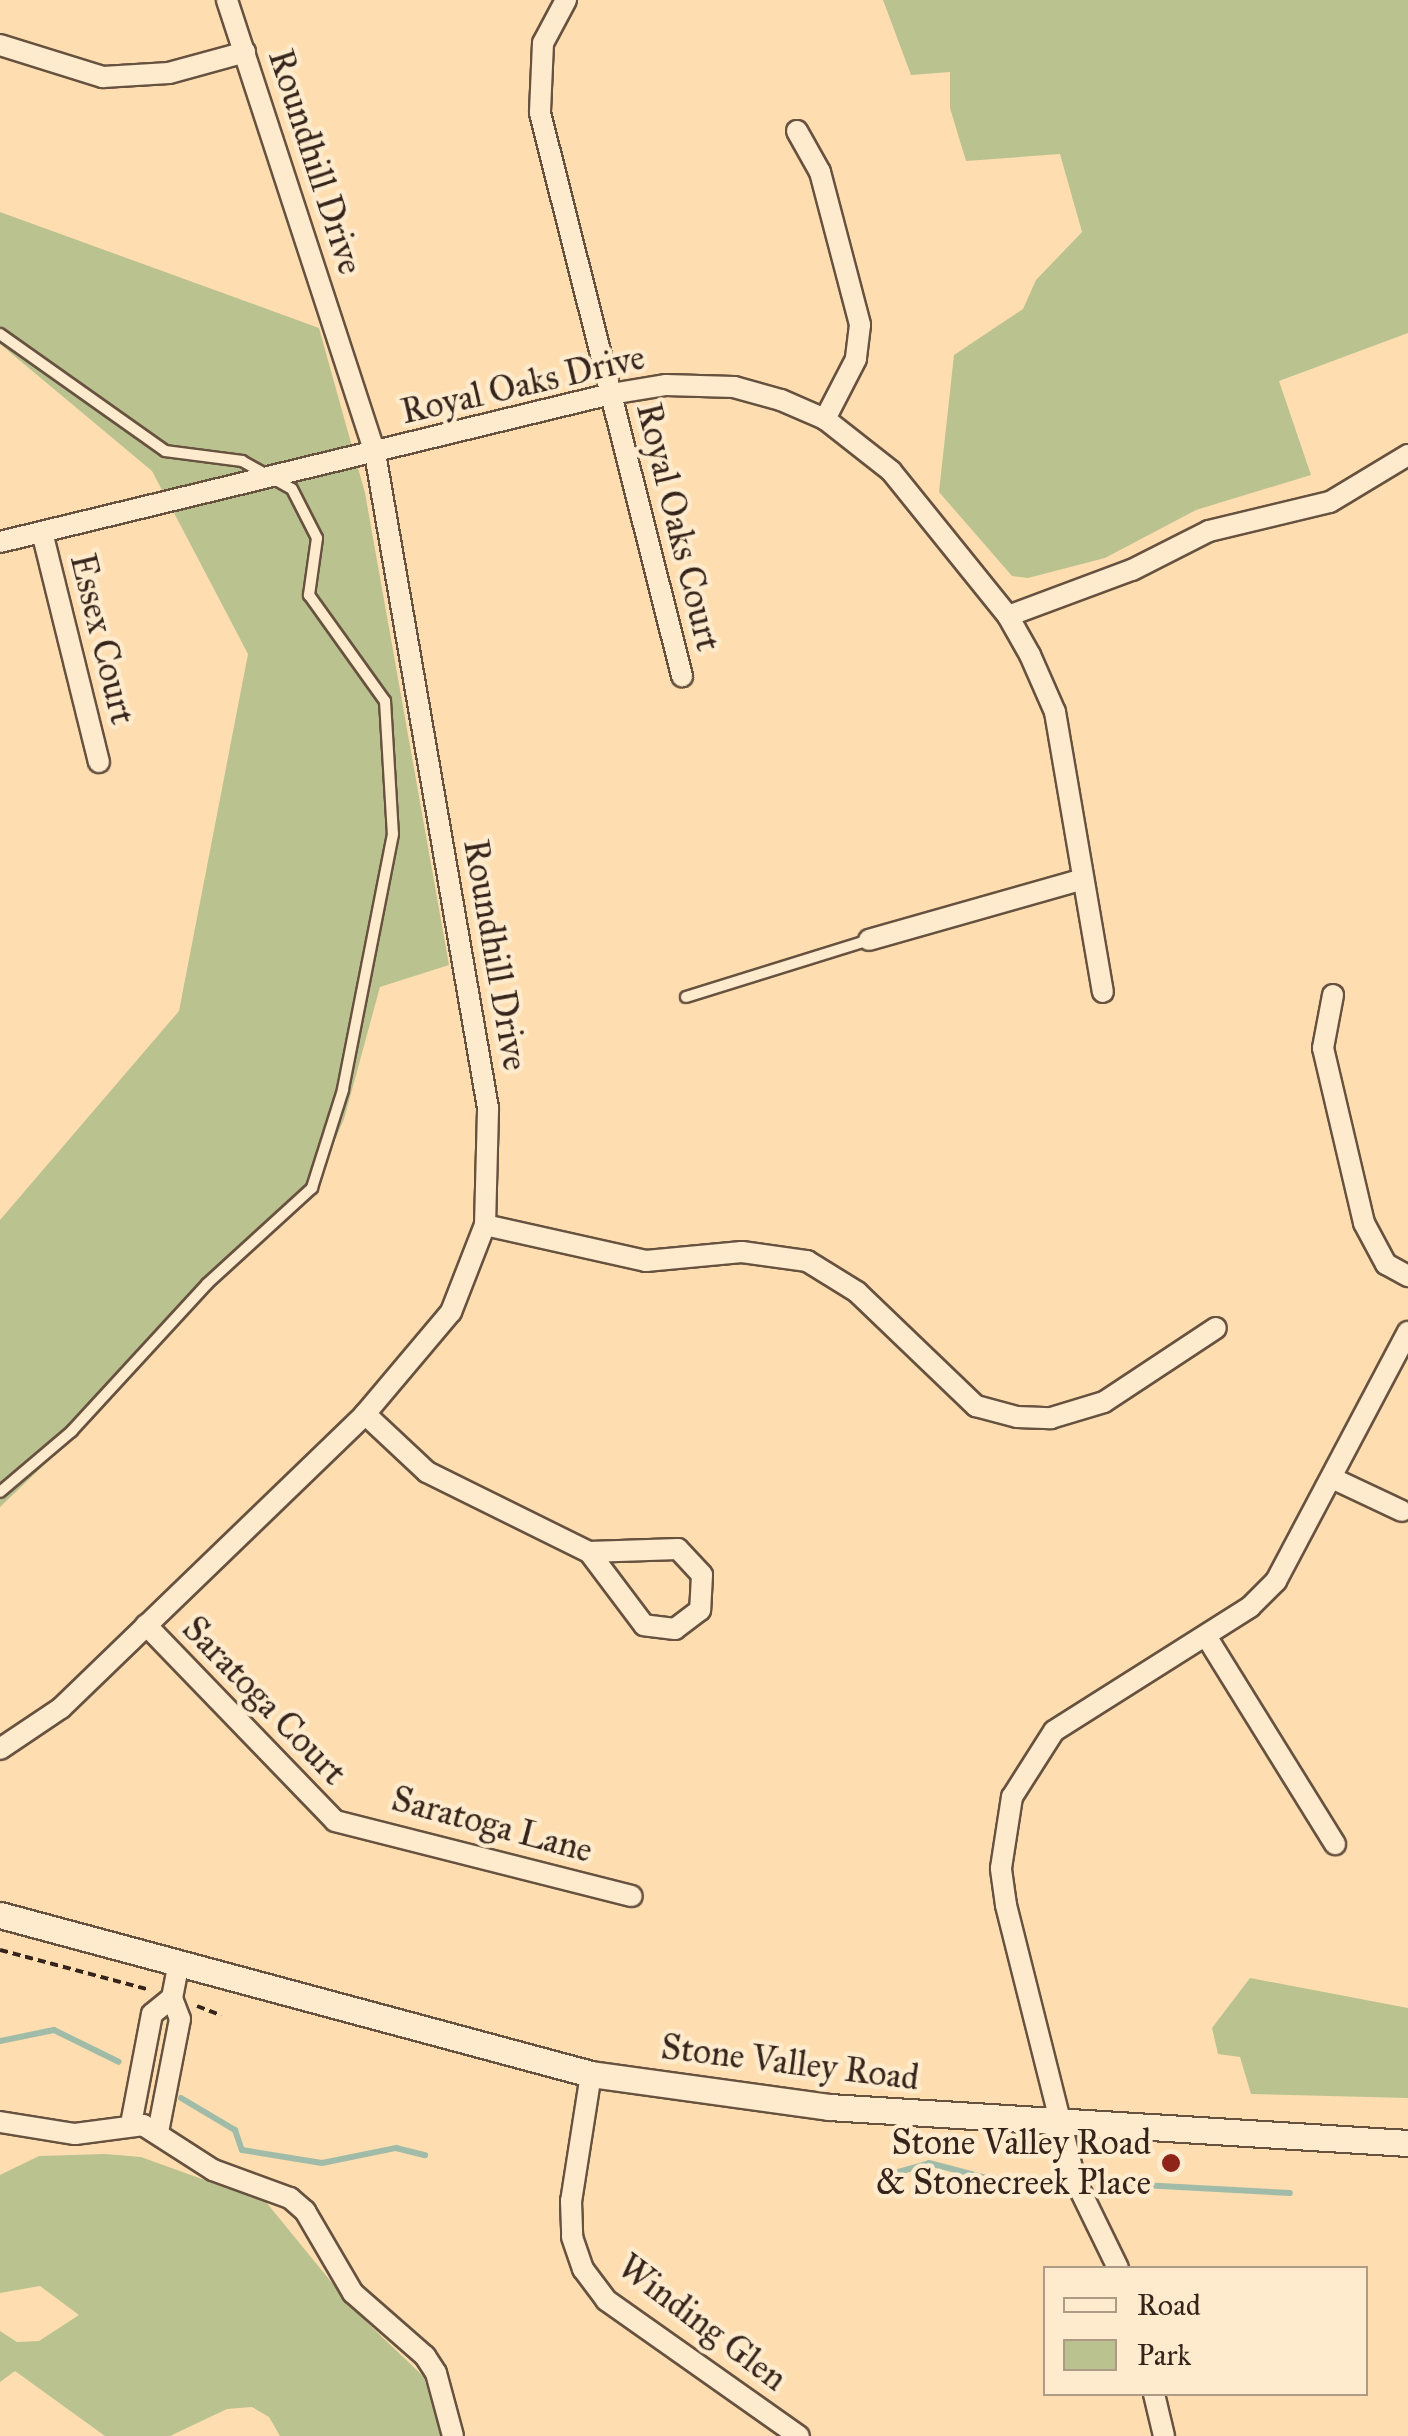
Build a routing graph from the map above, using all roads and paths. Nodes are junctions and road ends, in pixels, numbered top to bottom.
1 (228, 0) edge
2 (566, 0) edge
3 (0, 45) edge
4 (245, 52) junction
5 (797, 131) dead end
6 (0, 334) edge
7 (611, 394) junction
8 (825, 419) junction
9 (376, 453) junction
10 (1408, 455) edge
11 (270, 478) junction
12 (42, 532) junction
13 (0, 542) edge
14 (1008, 616) junction
15 (682, 676) dead end
16 (99, 762) dead end
17 (1080, 880) junction
18 (869, 940) joint
19 (1103, 992) dead end
20 (1332, 995) dead end
21 (686, 997) dead end
22 (485, 1224) junction
23 (1408, 1276) edge
24 (1216, 1328) dead end
25 (1408, 1332) edge
26 (365, 1414) junction
27 (1334, 1479) junction
28 (0, 1492) edge
29 (1405, 1510) edge
30 (589, 1552) junction
31 (146, 1625) junction
32 (1206, 1636) junction
33 (0, 1749) edge
34 (335, 1822) joint
35 (1335, 1844) dead end
36 (632, 1896) dead end
37 (0, 1915) edge
38 (0, 1929) edge
39 (0, 1950) edge
40 (178, 1966) junction
41 (172, 1998) junction
42 (220, 2014) dead end
43 (591, 2074) junction
44 (0, 2122) edge
45 (1062, 2126) junction
46 (144, 2127) junction
47 (1408, 2143) edge
48 (1117, 2266) edge
49 (1154, 2396) edge
50 (454, 2436) edge
51 (800, 2436) edge
52 (1164, 2436) edge

1 - 4 street, Roundhill Drive
2 - 7 street, Royal Oaks Court
3 - 4 street
4 - 9 street, Roundhill Drive
5 - 8 street
6 - 11 lane
7 - 8 street, Royal Oaks Drive
7 - 9 street, Royal Oaks Drive
7 - 15 street, Royal Oaks Court
8 - 14 street, Royal Oaks Drive
9 - 11 street, Royal Oaks Drive
9 - 22 street, Roundhill Drive
10 - 14 street
11 - 12 street, Royal Oaks Drive
11 - 28 lane
12 - 13 street, Royal Oaks Drive
12 - 16 street, Essex Court
14 - 17 street, Royal Oaks Drive
17 - 18 street
17 - 19 street, Royal Oaks Drive
18 - 21 lane
20 - 23 street
22 - 24 street
22 - 26 street, Roundhill Drive
25 - 27 street
26 - 30 street
26 - 31 street, Roundhill Drive
27 - 29 street
27 - 32 street
30 - 30 street
31 - 33 street, Roundhill Drive
31 - 34 street, Saratoga Court
32 - 35 street
32 - 45 street
34 - 36 street, Saratoga Lane
37 - 40 street, Stone Valley Road
38 - 40 street, Stone Valley Road
39 - 41 path
40 - 41 street
40 - 43 street, Stone Valley Road
41 - 42 path
41 - 46 street
41 - 46 street
43 - 45 street, Stone Valley Road
43 - 51 street, Winding Glen
44 - 46 street
45 - 47 street, Stone Valley Road
45 - 48 street
46 - 50 street
49 - 52 street

